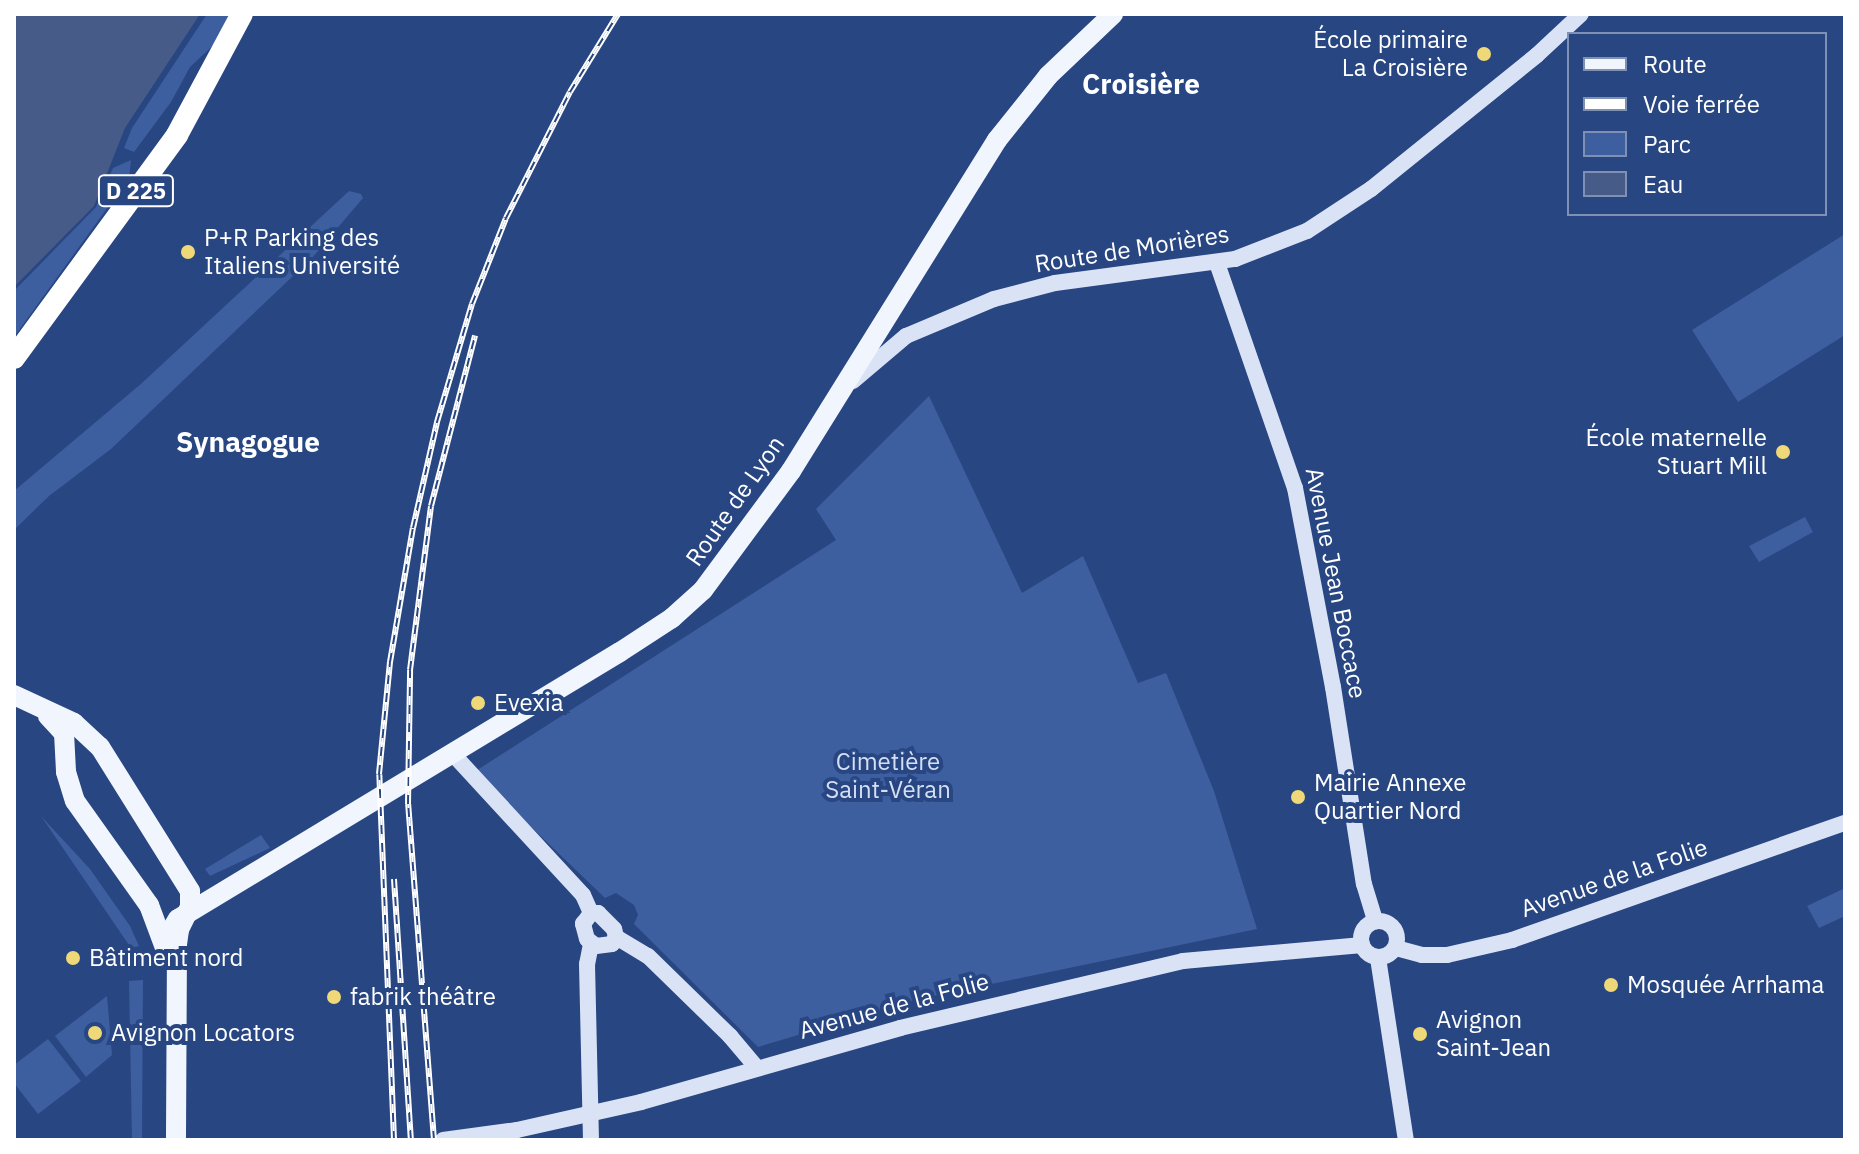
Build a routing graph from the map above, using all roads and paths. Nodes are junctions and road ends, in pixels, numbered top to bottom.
1 (242, 14) edge
2 (1113, 14) edge
3 (1581, 14) edge
4 (1217, 263) junction
5 (880, 325) junction
6 (906, 336) junction
7 (14, 358) edge
8 (832, 403) junction
9 (19, 702) edge
10 (452, 753) junction
11 (71, 759) junction
12 (115, 775) junction
13 (1845, 823) edge
14 (258, 871) junction
15 (187, 885) junction
16 (149, 905) junction
17 (591, 913) junction
18 (1375, 921) junction
19 (177, 929) junction
20 (616, 937) junction
21 (591, 944) junction
22 (1362, 945) junction
23 (1396, 948) junction
24 (1378, 958) junction
25 (757, 1068) junction
26 (590, 1113) junction
27 (163, 1140) edge
28 (176, 1140) edge
29 (443, 1140) edge
30 (591, 1140) edge
31 (1406, 1140) edge

1 - 7 highway, D 225
2 - 5 main road, Route de Lyon
3 - 4 main road, Route de Morières
4 - 6 main road, Route de Morières
4 - 18 main road, Avenue Jean Boccace
5 - 6 main road
5 - 8 main road, Route de Lyon
6 - 8 main road, Route de Morières
8 - 10 main road, Route de Lyon
9 - 11 main road
9 - 12 main road
10 - 14 main road, Route de Lyon
10 - 17 main road
11 - 12 main road
11 - 16 main road
12 - 15 main road
13 - 23 main road, Avenue de la Folie
14 - 15 main road, Route de Lyon
14 - 19 main road, Route de Lyon
15 - 19 main road
16 - 19 main road
16 - 19 main road
17 - 20 main road
17 - 21 main road
18 - 22 main road
18 - 23 main road
19 - 27 main road
19 - 28 main road
20 - 21 main road
20 - 25 main road
21 - 26 main road
22 - 24 main road
22 - 25 main road, Avenue de la Folie
23 - 24 main road
24 - 31 main road
25 - 26 main road, Avenue de la Folie
26 - 29 main road, Avenue de la Folie
26 - 30 main road

